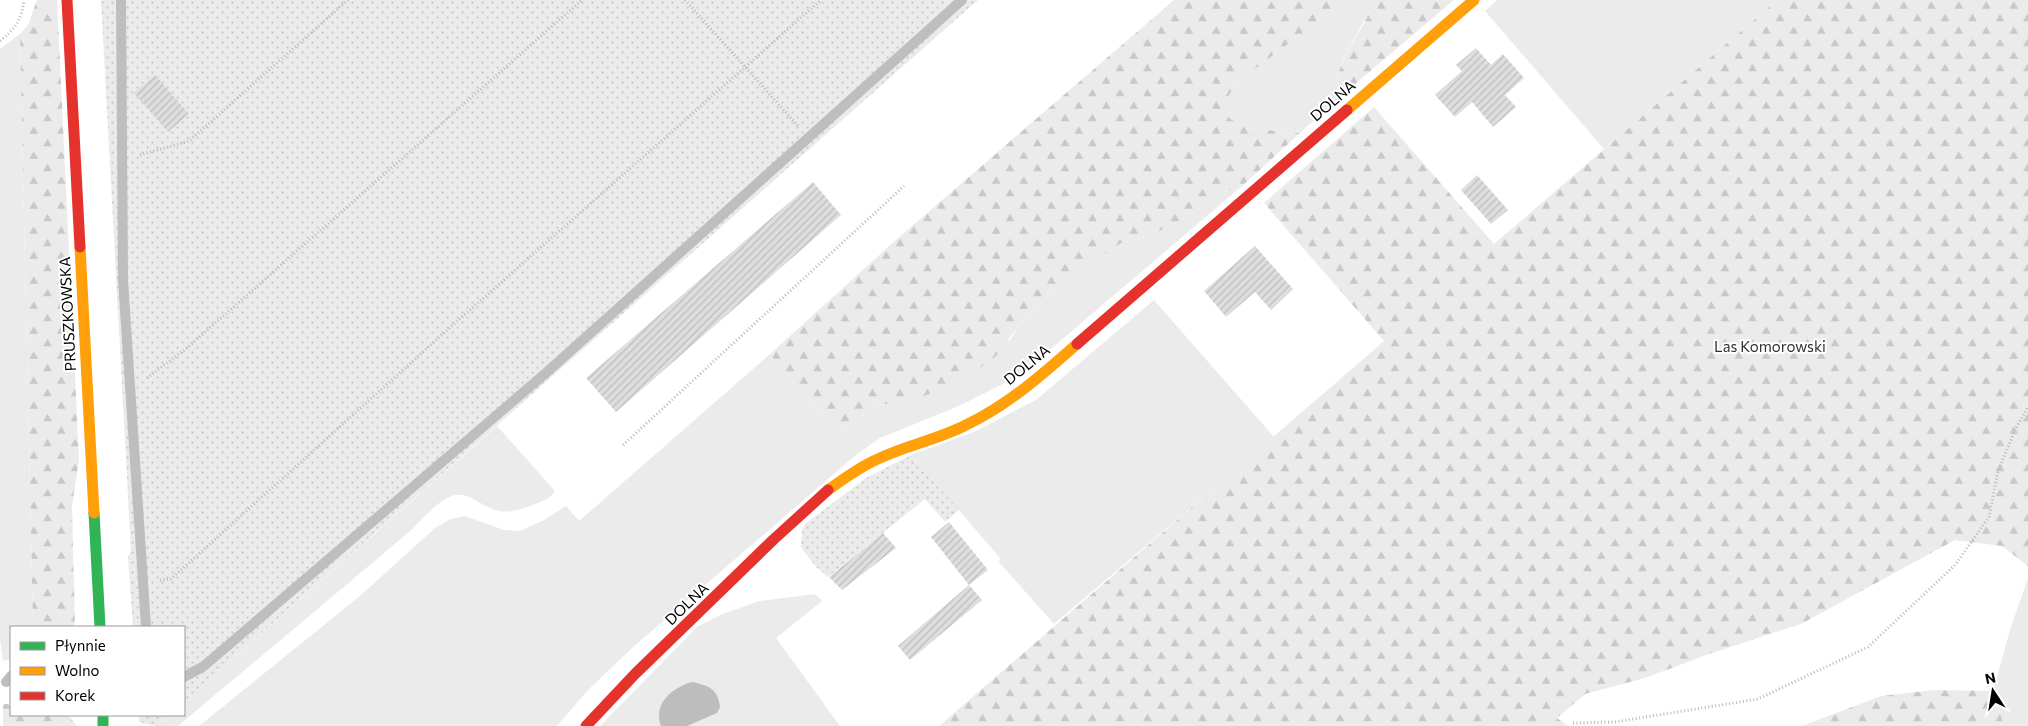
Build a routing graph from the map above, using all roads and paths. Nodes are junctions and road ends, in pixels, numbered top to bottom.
1 (24, 0) edge
2 (66, 0) edge
3 (122, 0) edge
4 (348, 0) edge
5 (582, 0) edge
6 (685, 0) edge
7 (821, 0) edge
8 (962, 0) edge
9 (1474, 0) edge
10 (0, 42) edge
11 (745, 68) junction
12 (809, 137) junction
13 (123, 158) junction
14 (904, 186) dead end
15 (130, 391) junction
16 (2028, 407) edge
17 (623, 445) dead end
18 (142, 582) junction
19 (100, 626) edge
20 (146, 626) edge
21 (185, 676) edge
22 (1572, 723) dead end
23 (586, 726) edge

1 - 10 path
2 - 19 street, PRUSZKOWSKA
3 - 13 lane
4 - 13 path
5 - 15 path
6 - 11 path
7 - 11 path
8 - 12 lane
9 - 23 street, DOLNA
11 - 12 path
11 - 18 path
12 - 21 lane
13 - 15 lane
14 - 17 path
15 - 18 lane
16 - 22 path
18 - 20 lane

